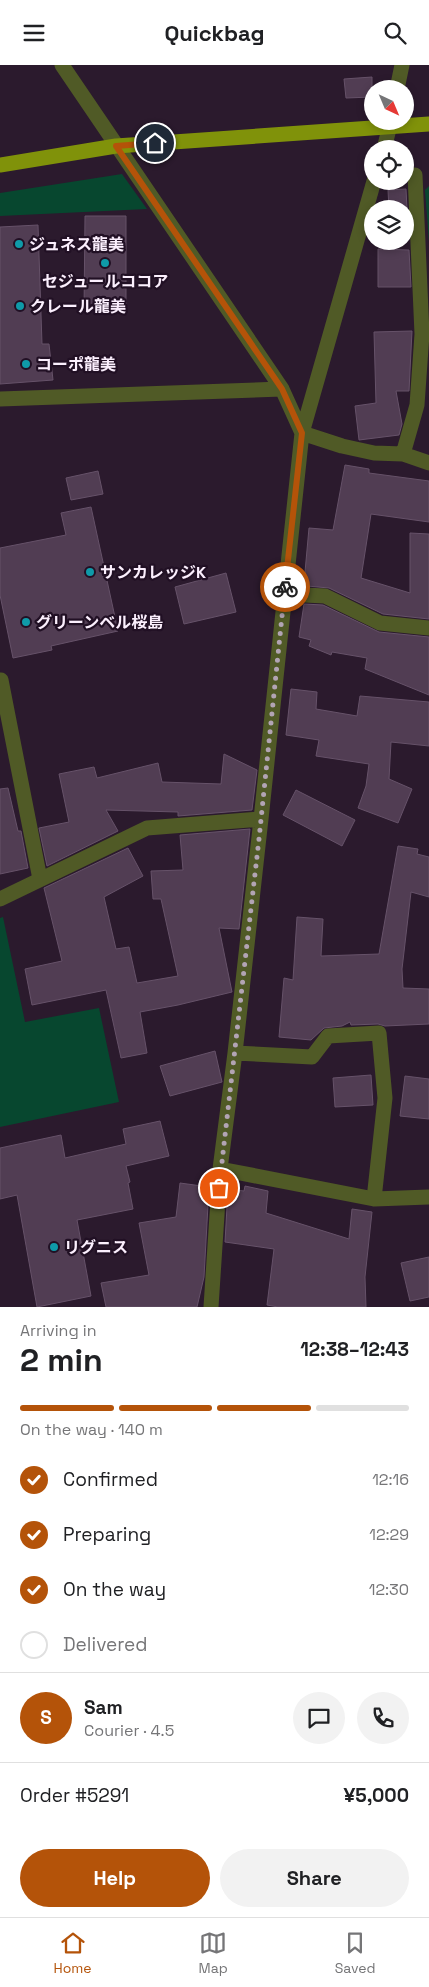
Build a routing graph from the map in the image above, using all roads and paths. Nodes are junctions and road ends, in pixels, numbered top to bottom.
1 (62, 65) edge
2 (402, 65) edge
3 (399, 80) edge
4 (414, 124) edge
5 (429, 124) edge
6 (364, 126) edge
7 (116, 146) junction
8 (0, 165) edge
9 (416, 174) edge
10 (371, 190) edge
11 (426, 334) edge
12 (282, 389) junction
13 (0, 399) edge
14 (302, 433) junction
15 (403, 454) junction
16 (429, 463) edge
17 (284, 594) junction
18 (429, 628) edge
19 (1, 680) edge
20 (261, 819) junction
21 (40, 879) junction
22 (0, 899) edge
23 (235, 1053) junction
24 (220, 1169) junction
25 (429, 1197) edge
26 (374, 1199) junction
27 (211, 1307) edge

1 - 7 street
2 - 3 street
4 - 5 main road
6 - 7 main road
7 - 8 main road
7 - 12 street
9 - 11 street
10 - 14 street
11 - 15 street
12 - 13 street
12 - 14 street
14 - 15 street
14 - 17 street
15 - 16 street
17 - 18 street
17 - 20 street
19 - 21 street
20 - 21 street
20 - 23 street
21 - 22 street
23 - 24 street
23 - 26 street
24 - 26 street
24 - 27 street
25 - 26 street

